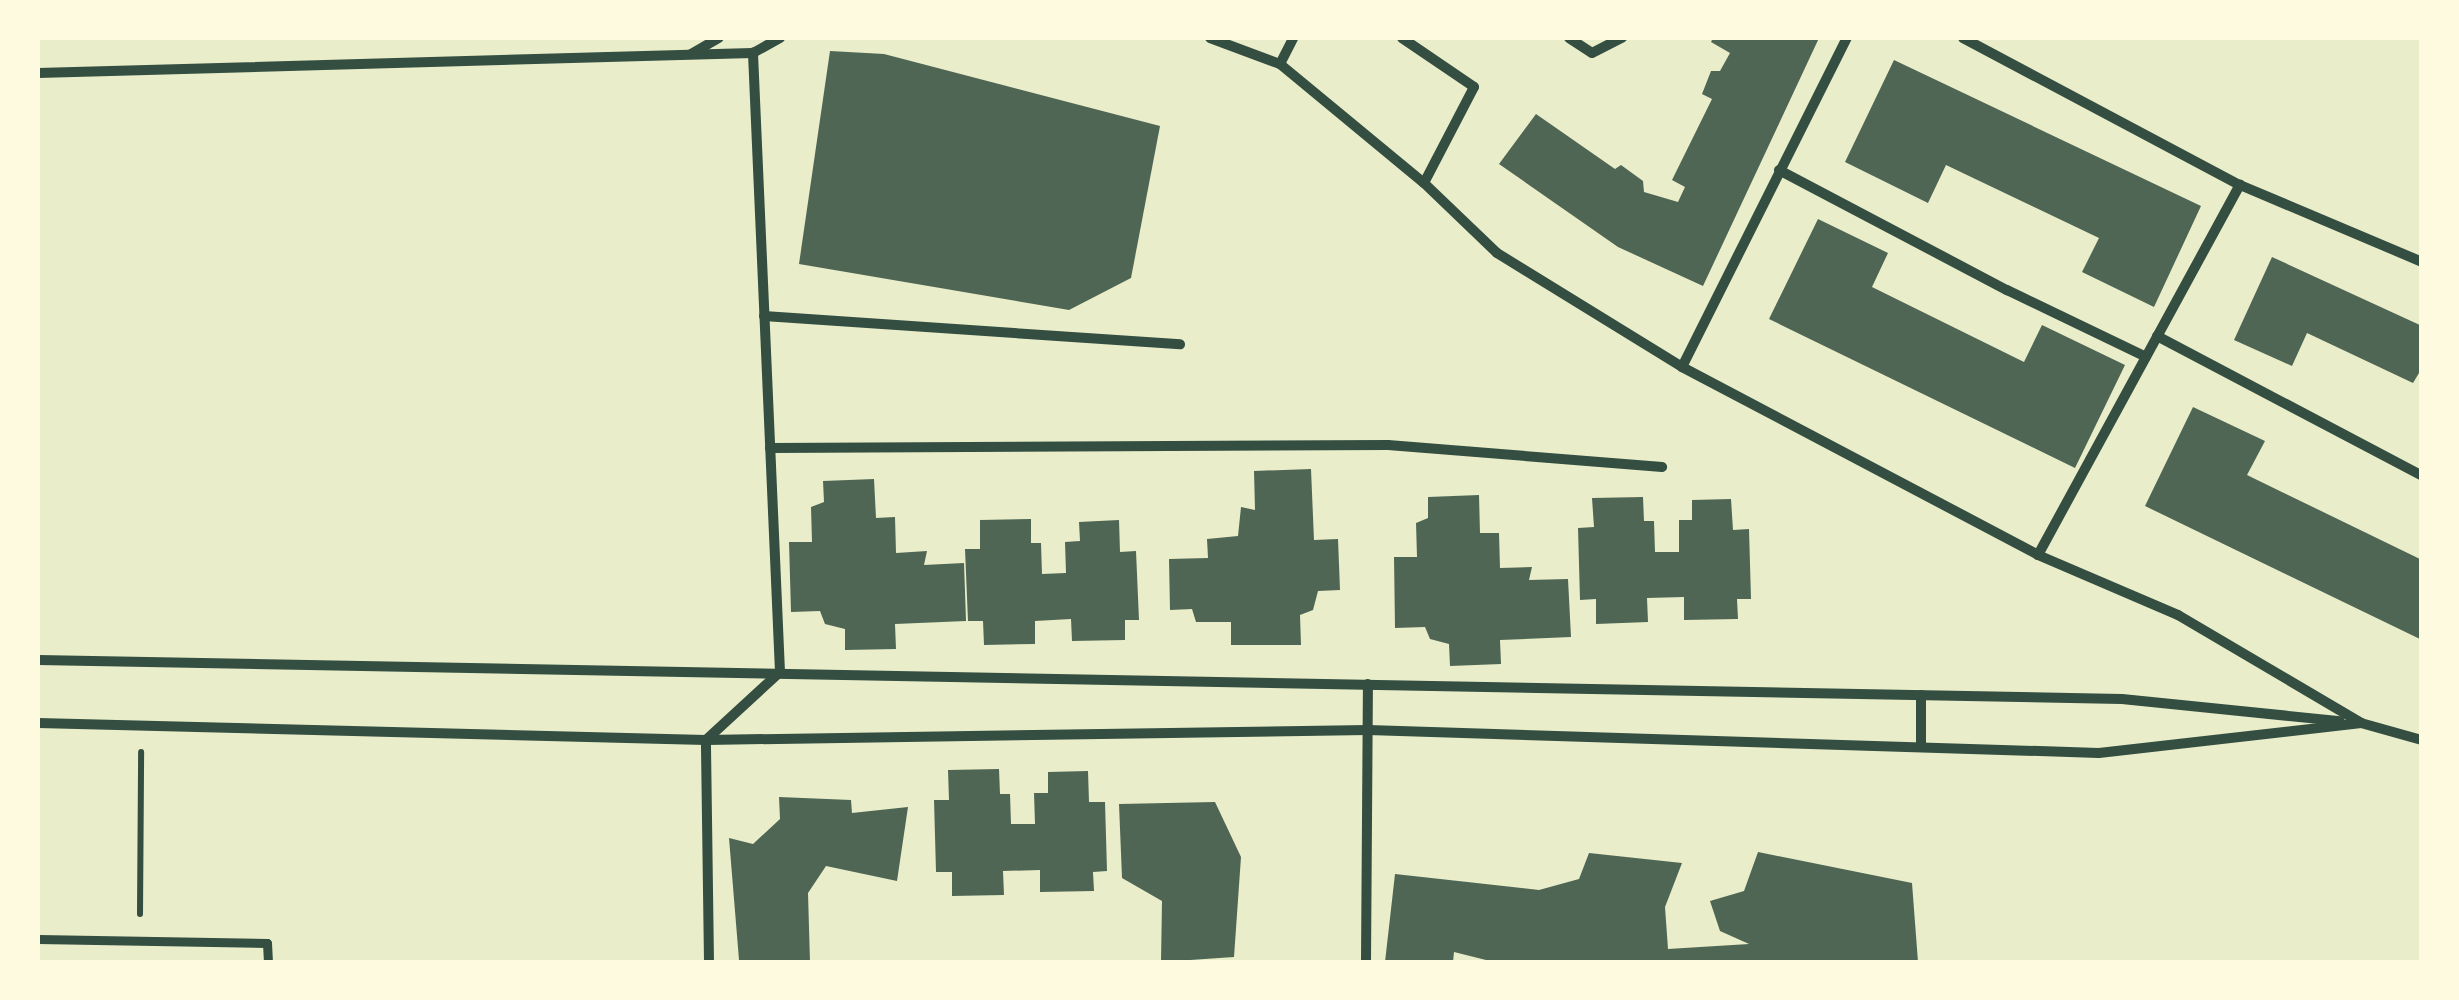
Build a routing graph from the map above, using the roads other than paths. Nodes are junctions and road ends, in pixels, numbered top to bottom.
1 (719, 38) edge
2 (780, 38) edge
3 (1210, 38) edge
4 (1293, 38) edge
5 (1402, 38) edge
6 (1569, 38) edge
7 (1622, 38) edge
8 (1847, 38) edge
9 (1963, 38) edge
10 (753, 54) junction
11 (690, 55) junction
12 (1280, 64) junction
13 (38, 73) edge
14 (1780, 170) junction
15 (1424, 183) junction
16 (2240, 185) junction
17 (2422, 262) edge
18 (764, 316) junction
19 (2157, 336) junction
20 (1180, 344) dead end
21 (2146, 357) junction
22 (1682, 368) junction
23 (770, 448) junction
24 (1662, 468) dead end
25 (2422, 476) edge
26 (2038, 555) junction
27 (38, 660) edge
28 (780, 672) junction
29 (1368, 684) junction
30 (1921, 696) junction
31 (38, 723) edge
32 (2361, 723) junction
33 (1368, 730) junction
34 (706, 740) junction
35 (2422, 740) edge
36 (1921, 747) junction
37 (38, 939) edge
38 (268, 962) edge
39 (709, 962) edge
40 (1366, 962) edge

1 - 11 street
2 - 10 street
3 - 12 street
4 - 12 street
5 - 15 street
6 - 7 street
8 - 14 street
9 - 16 street
10 - 11 street
10 - 18 street
11 - 13 street
12 - 15 street
14 - 21 street
14 - 22 street
15 - 22 street
16 - 17 street
16 - 19 street
18 - 20 street
18 - 23 street
19 - 21 street
19 - 25 street
21 - 26 street
22 - 26 street
23 - 24 street
23 - 28 street
26 - 32 street
27 - 28 street
28 - 29 street
28 - 34 street
29 - 30 street
29 - 33 street
30 - 32 street
30 - 36 street
31 - 34 street
32 - 35 street
32 - 36 street
33 - 34 street
33 - 36 street
33 - 40 street
34 - 39 street
37 - 38 street

